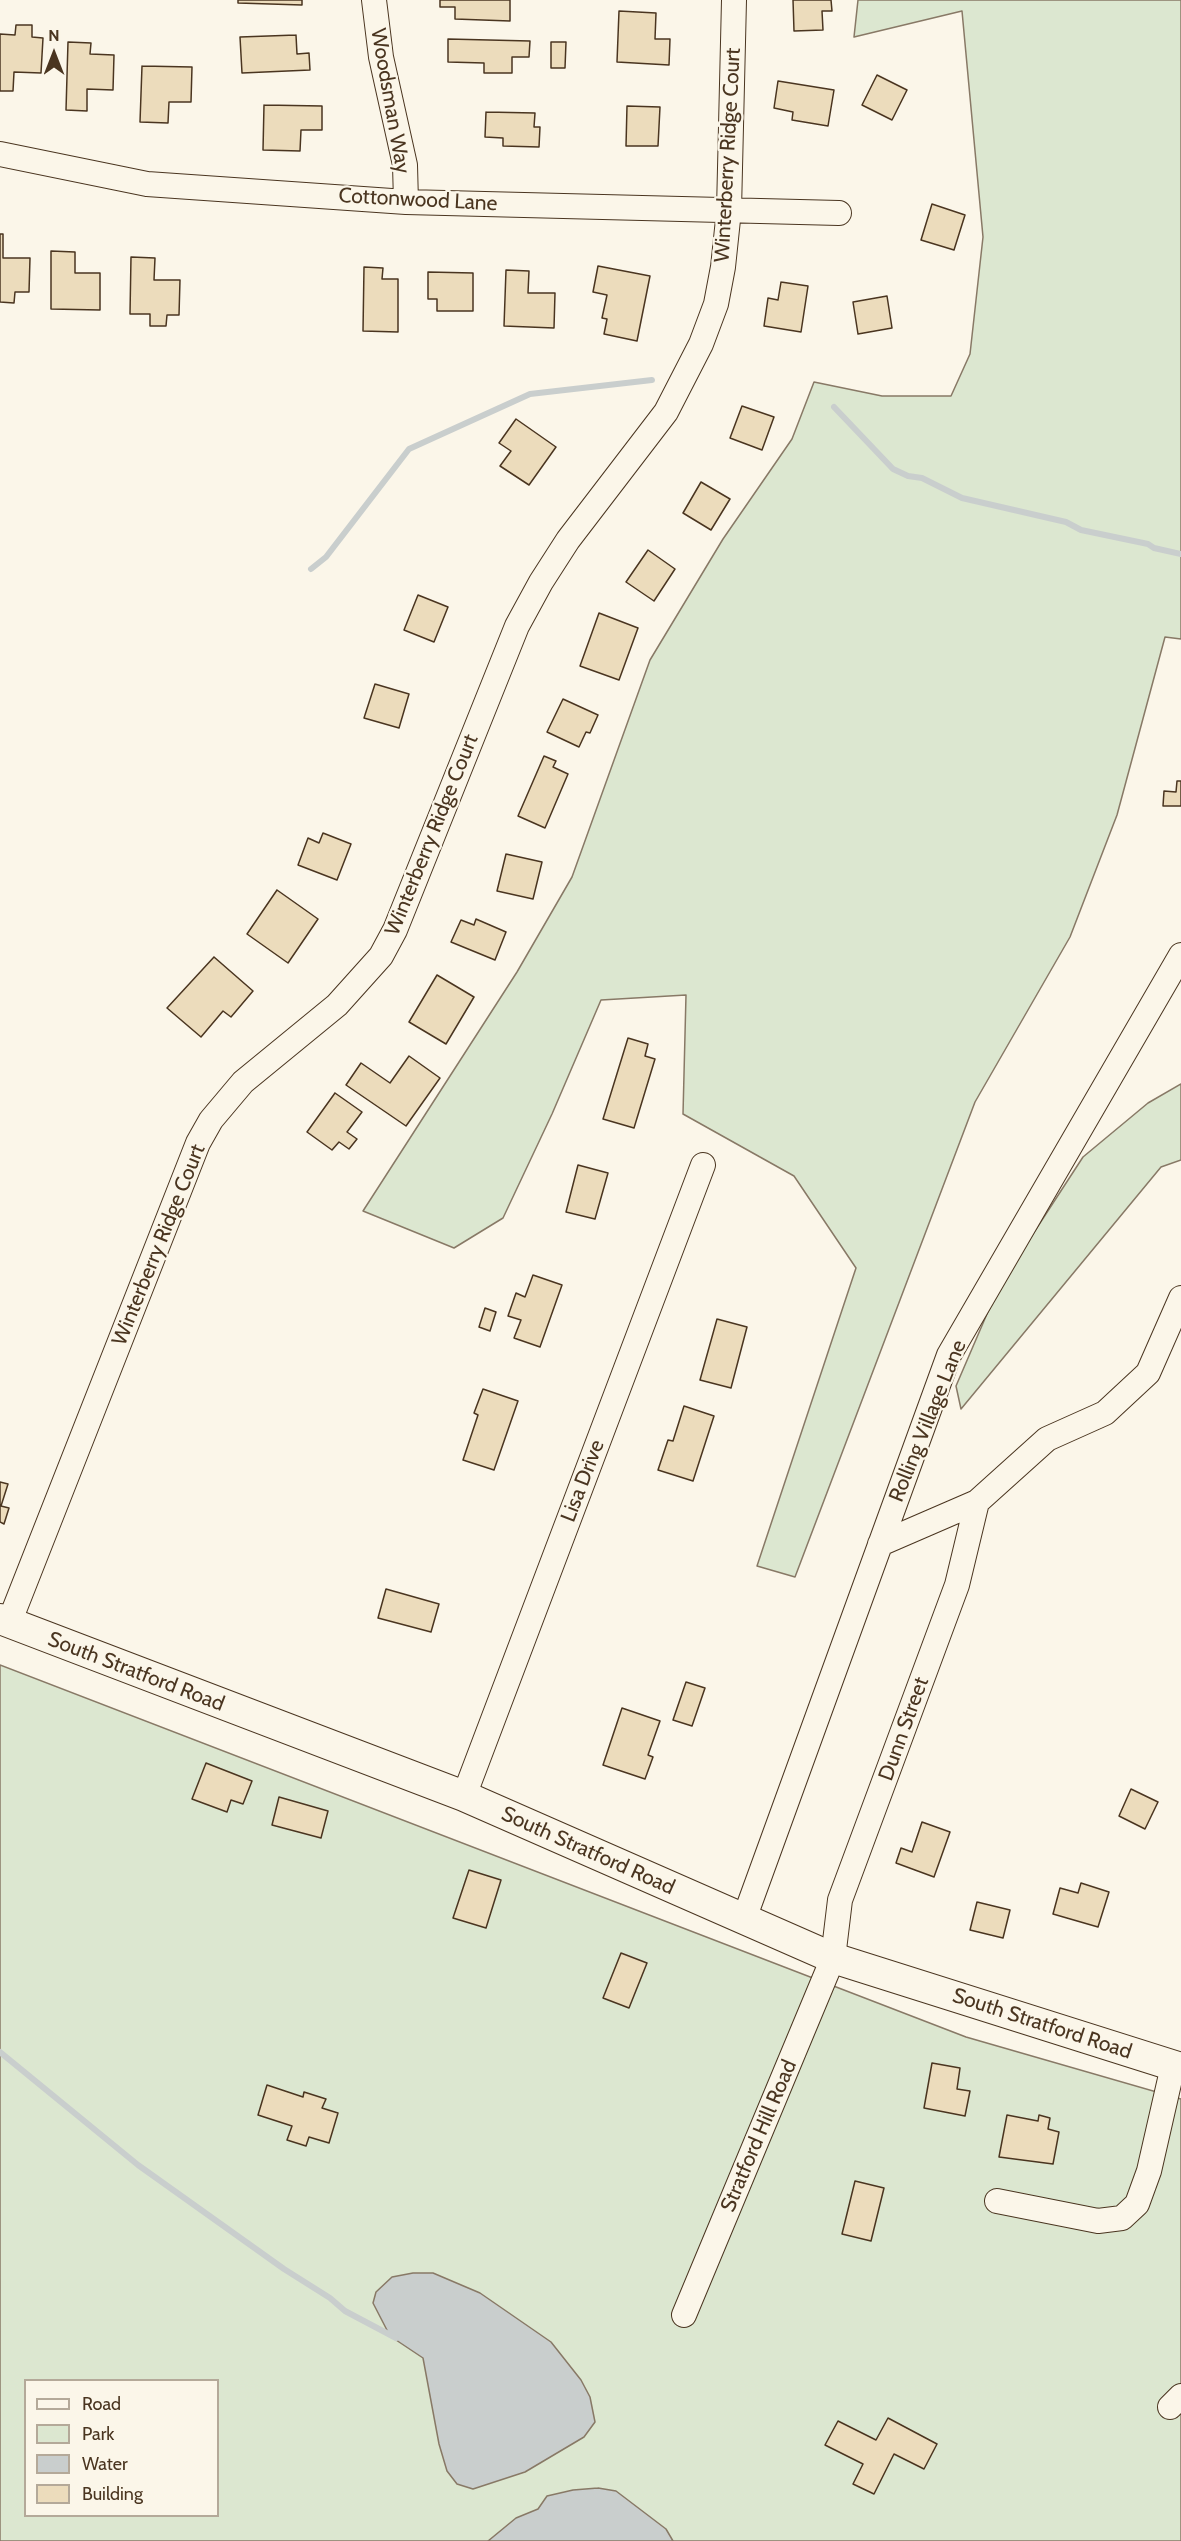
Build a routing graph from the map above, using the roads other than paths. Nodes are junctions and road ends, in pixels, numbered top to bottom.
1 (374, 0) edge
2 (734, 0) edge
3 (0, 154) edge
4 (406, 202) junction
5 (729, 210) junction
6 (839, 213) dead end
7 (1181, 955) edge
8 (703, 1165) dead end
9 (1181, 1298) edge
10 (977, 1502) junction
11 (880, 1544) junction
12 (5, 1621) edge
13 (464, 1796) junction
14 (744, 1919) junction
15 (833, 1958) junction
16 (1177, 2067) edge
17 (997, 2201) dead end
18 (684, 2315) dead end

1 - 4 street, Woodsman Way
2 - 5 street, Winterberry Ridge Court
3 - 4 street, Cottonwood Lane
4 - 5 street, Cottonwood Lane
5 - 6 street, Cottonwood Lane
5 - 12 street, Winterberry Ridge Court
7 - 11 street, Rolling Village Lane
8 - 13 street, Lisa Drive
9 - 10 street
10 - 11 street
10 - 15 street, Dunn Street
11 - 14 street, Rolling Village Lane
12 - 13 main road, South Stratford Road
13 - 14 main road, South Stratford Road
14 - 15 main road, South Stratford Road
15 - 16 main road, South Stratford Road
15 - 18 street, Stratford Hill Road
16 - 17 street

